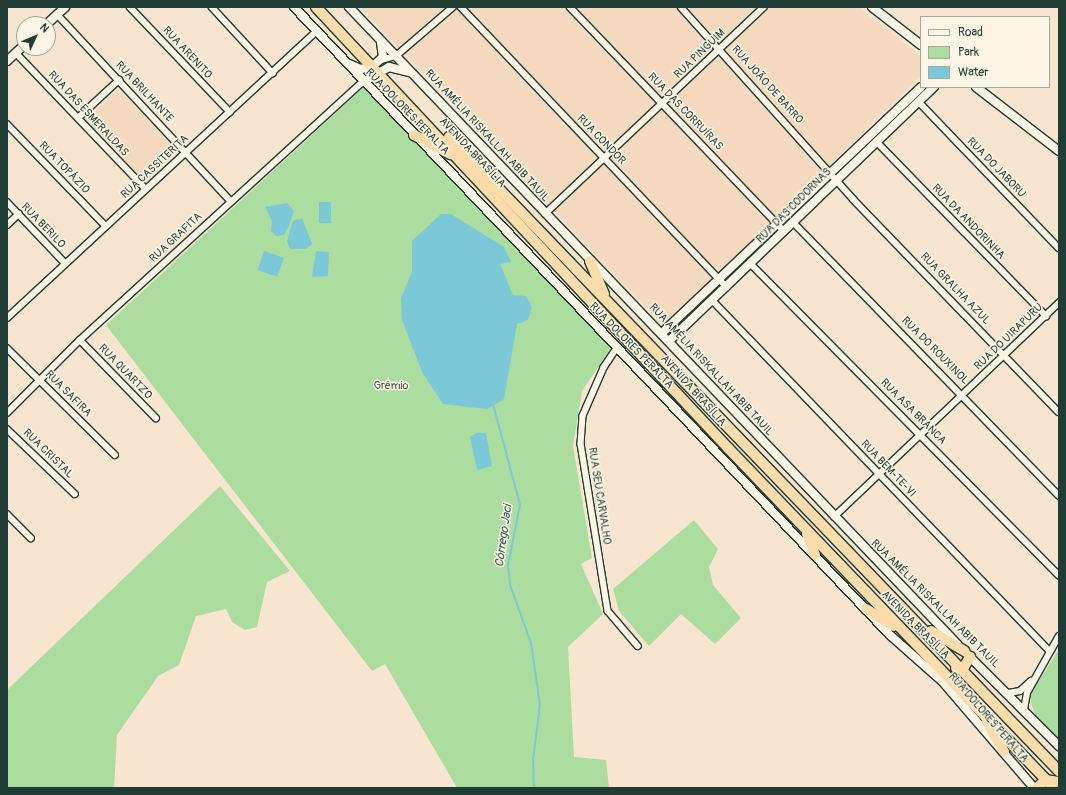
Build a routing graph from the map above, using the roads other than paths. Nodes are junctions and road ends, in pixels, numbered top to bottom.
1 (65, 7) edge
2 (130, 7) edge
3 (212, 7) edge
4 (294, 7) edge
5 (316, 7) edge
6 (325, 7) edge
7 (349, 7) edge
8 (453, 7) edge
9 (461, 7) edge
10 (570, 7) edge
11 (681, 7) edge
12 (764, 7) edge
13 (872, 7) edge
14 (57, 14) joint
15 (316, 32) junction
16 (381, 42) junction
17 (920, 44) edge
18 (720, 49) junction
19 (16, 53) edge
20 (19, 56) edge
21 (396, 56) junction
22 (342, 59) junction
23 (7, 61) edge
24 (379, 68) junction
25 (273, 73) junction
26 (416, 77) junction
27 (119, 80) junction
28 (363, 82) junction
29 (920, 88) edge
30 (933, 88) edge
31 (977, 88) edge
32 (379, 97) junction
33 (919, 102) junction
34 (663, 104) junction
35 (230, 112) junction
36 (78, 118) junction
37 (883, 122) junction
38 (7, 124) edge
39 (890, 130) junction
40 (414, 135) junction
41 (876, 142) junction
42 (1059, 151) edge
43 (186, 152) junction
44 (605, 158) junction
45 (473, 173) junction
46 (835, 175) junction
47 (146, 189) junction
48 (232, 201) junction
49 (7, 202) edge
50 (794, 207) junction
51 (19, 214) junction
52 (544, 214) junction
53 (802, 214) junction
54 (793, 222) junction
55 (778, 224) junction
56 (7, 225) edge
57 (106, 226) junction
58 (784, 231) junction
59 (1059, 248) edge
60 (590, 261) junction
61 (65, 263) junction
62 (750, 264) junction
63 (720, 279) junction
64 (727, 287) junction
65 (713, 301) junction
66 (1059, 303) edge
67 (1046, 316) junction
68 (7, 318) edge
69 (623, 320) junction
70 (662, 333) junction
71 (80, 340) junction
72 (669, 341) junction
73 (618, 347) junction
74 (7, 348) edge
75 (1005, 356) junction
76 (40, 381) junction
77 (964, 394) junction
78 (1059, 412) edge
79 (7, 413) edge
80 (156, 418) dead end
81 (7, 429) edge
82 (922, 434) junction
83 (116, 455) dead end
84 (880, 474) junction
85 (75, 494) dead end
86 (1059, 496) edge
87 (7, 514) edge
88 (794, 514) junction
89 (834, 517) junction
90 (31, 538) dead end
91 (815, 555) junction
92 (1059, 575) edge
93 (892, 598) junction
94 (866, 609) junction
95 (905, 634) junction
96 (1059, 636) edge
97 (638, 646) dead end
98 (920, 647) junction
99 (1050, 650) junction
100 (965, 660) junction
101 (1034, 678) junction
102 (1008, 693) junction
103 (977, 704) junction
104 (1024, 710) junction
105 (1059, 746) edge
106 (1004, 751) junction
107 (1059, 771) edge
108 (1045, 780) junction
109 (1059, 782) edge
110 (1034, 788) edge
111 (1037, 788) edge
112 (1054, 788) edge

1 - 14 street
2 - 35 street, RUA ARENITO
3 - 25 street
4 - 15 street, RUA DOLORES PERALTA
5 - 24 highway, AVENIDA BRASÍLIA
6 - 24 highway, AVENIDA BRASÍLIA
7 - 16 street, RUA AMÉLIA RISKALLAH ABIB TAUIL
8 - 21 street
9 - 44 street, RUA CONDOR
10 - 34 street, RUA DAS CORRUÍRAS
11 - 18 street, RUA JOÃO DE BARRO
12 - 18 street, RUA PINGUIM
13 - 17 street
14 - 27 street, RUA BRILHANTE
15 - 22 street, RUA DOLORES PERALTA
15 - 25 street, RUA CASSITERITA
16 - 21 street, RUA AMÉLIA RISKALLAH ABIB TAUIL
16 - 24 street
18 - 34 street, RUA PINGUIM
18 - 46 street, RUA JOÃO DE BARRO
19 - 23 street
20 - 36 street, RUA DAS ESMERALDAS
21 - 24 street
21 - 26 street, RUA AMÉLIA RISKALLAH ABIB TAUIL
22 - 24 street
22 - 28 street, RUA DOLORES PERALTA
24 - 26 street
24 - 28 street
24 - 32 street
24 - 45 highway, AVENIDA BRASÍLIA
24 - 69 highway, AVENIDA BRASÍLIA
25 - 35 street, RUA CASSITERITA
26 - 52 street, RUA AMÉLIA RISKALLAH ABIB TAUIL
27 - 36 street
27 - 43 street, RUA BRILHANTE
28 - 32 street, RUA DOLORES PERALTA
28 - 48 street, RUA GRAFITA
29 - 37 street, RUA DAS CODORNAS
30 - 33 street, RUA DAS CODORNAS
31 - 42 street
32 - 40 street, RUA DOLORES PERALTA
33 - 39 street, RUA DAS CODORNAS
33 - 59 street, RUA DO JABORU
34 - 44 street, RUA PINGUIM
34 - 55 street, RUA DAS CORRUÍRAS
35 - 43 street, RUA CASSITERITA
36 - 47 street, RUA DAS ESMERALDAS
37 - 39 street
37 - 46 street, RUA DAS CODORNAS
38 - 57 street, RUA TOPÁZIO
39 - 41 street, RUA DAS CODORNAS
40 - 45 highway
40 - 73 street, RUA DOLORES PERALTA
41 - 46 street, RUA DAS CODORNAS
41 - 67 street, RUA DA ANDORINHA
43 - 47 street, RUA CASSITERITA
43 - 48 street, RUA BRILHANTE
44 - 52 street, RUA PINGUIM
44 - 63 street, RUA CONDOR
45 - 88 highway, AVENIDA BRASÍLIA
46 - 50 street, RUA DAS CODORNAS
46 - 53 street, RUA DAS CODORNAS
46 - 75 street, RUA GRALHA AZUL
47 - 57 street, RUA CASSITERITA
48 - 71 street, RUA GRAFITA
49 - 51 street, RUA BERILO
50 - 53 street
50 - 55 street, RUA DAS CODORNAS
51 - 56 street
51 - 61 street, RUA BERILO
52 - 60 street, RUA AMÉLIA RISKALLAH ABIB TAUIL
53 - 54 street, RUA DAS CODORNAS
54 - 58 street, RUA DAS CODORNAS
54 - 77 street, RUA DO ROUXINOL
55 - 58 street, RUA DAS CORRUÍRAS
55 - 63 street, RUA DAS CODORNAS
57 - 61 street, RUA CASSITERITA
58 - 62 street, RUA DAS CODORNAS
60 - 69 highway
60 - 70 street, RUA AMÉLIA RISKALLAH ABIB TAUIL
61 - 68 street, RUA CASSITERITA
62 - 64 street, RUA DAS CODORNAS
62 - 82 street, RUA ASA BRANCA
63 - 64 street, RUA CONDOR
63 - 70 street, RUA DAS CODORNAS
64 - 65 street, RUA DAS CODORNAS
65 - 72 street, RUA DAS CODORNAS
65 - 84 street, RUA BEM-TE-VI
66 - 67 street, RUA DO UIRAPURU
67 - 75 street, RUA DO UIRAPURU
69 - 93 highway, AVENIDA BRASÍLIA
70 - 72 street, RUA AMÉLIA RISKALLAH ABIB TAUIL
71 - 76 street, RUA GRAFITA
71 - 80 street, RUA QUARTZO
72 - 89 street, RUA AMÉLIA RISKALLAH ABIB TAUIL
73 - 91 street, RUA DOLORES PERALTA
73 - 97 street, RUA SEU CARVALHO
74 - 76 street, RUA SAFIRA
75 - 77 street, RUA DO UIRAPURU
75 - 78 street, RUA GRALHA AZUL
76 - 79 street, RUA GRAFITA
76 - 83 street, RUA SAFIRA
77 - 82 street, RUA DO UIRAPURU
77 - 86 street, RUA DO ROUXINOL
81 - 85 street, RUA CRISTAL
82 - 84 street, RUA DO UIRAPURU
82 - 92 street, RUA ASA BRANCA
84 - 89 street, RUA DO UIRAPURU
84 - 99 street, RUA BEM-TE-VI
87 - 90 street
88 - 91 highway
88 - 95 highway, AVENIDA BRASÍLIA
89 - 100 street, RUA AMÉLIA RISKALLAH ABIB TAUIL
91 - 94 street, RUA DOLORES PERALTA
93 - 100 highway, AVENIDA BRASÍLIA
93 - 100 highway
94 - 95 highway
94 - 106 street, RUA DOLORES PERALTA
95 - 98 highway, AVENIDA BRASÍLIA
96 - 99 street
98 - 100 highway
98 - 103 highway, AVENIDA BRASÍLIA
99 - 101 street
100 - 102 street, RUA AMÉLIA RISKALLAH ABIB TAUIL
100 - 107 highway, AVENIDA BRASÍLIA
101 - 102 street
101 - 104 street
102 - 104 street, RUA AMÉLIA RISKALLAH ABIB TAUIL
103 - 106 highway
103 - 108 highway, AVENIDA BRASÍLIA
104 - 105 street, RUA AMÉLIA RISKALLAH ABIB TAUIL
106 - 110 street, RUA DOLORES PERALTA
108 - 109 highway
108 - 111 highway
108 - 112 highway, AVENIDA BRASÍLIA

